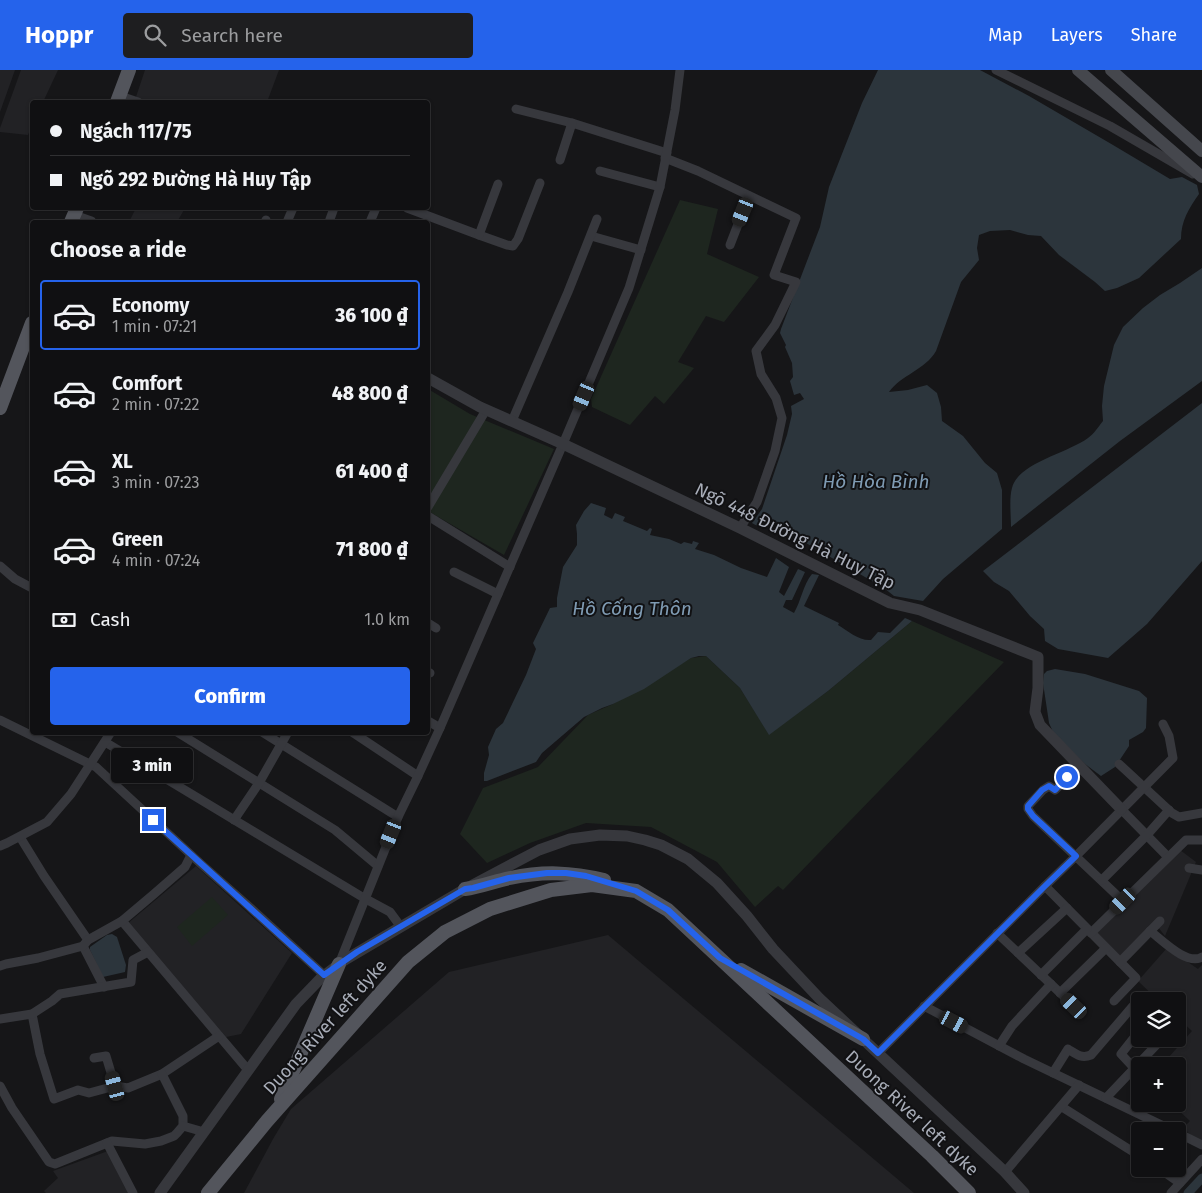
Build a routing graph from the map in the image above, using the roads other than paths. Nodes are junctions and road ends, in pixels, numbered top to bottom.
1 (129, 70) edge
2 (680, 70) edge
3 (996, 70) edge
4 (1078, 70) edge
5 (1111, 70) edge
6 (118, 99) edge
7 (516, 109) dead end
8 (572, 123) junction
9 (1202, 151) edge
10 (666, 156) junction
11 (560, 160) dead end
12 (600, 171) dead end
13 (1202, 179) edge
14 (540, 183) dead end
15 (498, 184) dead end
16 (660, 187) junction
17 (749, 196) junction
18 (410, 210) edge
19 (74, 215) edge
20 (425, 219) edge
21 (86, 220) edge
22 (598, 220) dead end
23 (430, 221) edge
24 (478, 235) junction
25 (591, 236) junction
26 (730, 245) dead end
27 (641, 250) junction
28 (30, 328) edge
29 (430, 379) edge
30 (0, 408) edge
31 (486, 410) junction
32 (512, 421) junction
33 (563, 444) junction
34 (430, 504) edge
35 (430, 517) edge
36 (740, 528) junction
37 (0, 566) edge
38 (510, 567) junction
39 (454, 572) dead end
40 (30, 587) edge
41 (498, 594) junction
42 (0, 720) edge
43 (430, 722) edge
44 (1163, 724) dead end
45 (440, 728) junction
46 (30, 732) edge
47 (37, 735) edge
48 (109, 735) edge
49 (182, 735) edge
50 (266, 735) edge
51 (286, 735) edge
52 (356, 735) edge
53 (105, 742) junction
54 (280, 744) junction
55 (91, 764) junction
56 (1119, 764) dead end
57 (1079, 766) junction
58 (418, 776) junction
59 (259, 783) junction
60 (1144, 787) junction
61 (1121, 809) junction
62 (1169, 810) junction
63 (1202, 813) edge
64 (398, 817) junction
65 (234, 820) junction
66 (1147, 835) junction
67 (20, 837) junction
68 (1202, 840) edge
69 (0, 846) edge
70 (191, 855) junction
71 (1076, 856) junction
72 (1168, 857) junction
73 (378, 866) junction
74 (1188, 868) dead end
75 (1202, 870) edge
76 (1102, 880) junction
77 (1045, 886) junction
78 (465, 889) junction
79 (636, 891) junction
80 (364, 898) junction
81 (1123, 901) junction
82 (1067, 908) junction
83 (122, 921) junction
84 (1160, 921) dead end
85 (401, 927) junction
86 (1089, 931) junction
87 (1150, 931) junction
88 (998, 933) junction
89 (85, 943) junction
90 (1106, 948) junction
91 (148, 952) junction
92 (1018, 953) junction
93 (1202, 957) edge
94 (720, 958) junction
95 (1120, 962) junction
96 (339, 964) junction
97 (0, 966) edge
98 (324, 975) junction
99 (1041, 975) junction
100 (1051, 984) junction
101 (104, 987) junction
102 (1060, 993) junction
103 (1114, 1001) dead end
104 (924, 1006) junction
105 (1074, 1006) dead end
106 (1131, 1008) edge
107 (32, 1014) junction
108 (0, 1019) edge
109 (219, 1036) junction
110 (863, 1039) junction
111 (1131, 1041) edge
112 (998, 1046) junction
113 (1154, 1047) edge
114 (878, 1053) junction
115 (1145, 1057) edge
116 (94, 1058) dead end
117 (1131, 1065) edge
118 (248, 1070) junction
119 (1131, 1071) edge
120 (1053, 1073) junction
121 (162, 1074) junction
122 (0, 1086) edge
123 (115, 1086) junction
124 (1079, 1086) junction
125 (1106, 1098) junction
126 (1062, 1107) junction
127 (276, 1111) junction
128 (1155, 1122) edge
129 (183, 1126) junction
130 (204, 1132) junction
131 (1186, 1137) edge
132 (107, 1143) junction
133 (1202, 1145) edge
134 (1131, 1150) edge
135 (1202, 1159) edge
136 (1005, 1172) junction
137 (1171, 1177) edge
138 (1180, 1183) junction
139 (133, 1193) edge
140 (160, 1193) edge
141 (208, 1193) edge
142 (970, 1193) edge
143 (1024, 1193) edge
144 (1171, 1193) edge

1 - 6 main road
2 - 10 street
3 - 13 street
4 - 13 main road
5 - 9 main road
7 - 8 street
8 - 10 street
8 - 11 street
10 - 16 street
10 - 17 street
12 - 16 street
14 - 24 street
15 - 24 street
16 - 27 street
17 - 26 street
17 - 36 street
18 - 20 street
19 - 21 street
22 - 25 street
23 - 24 street
25 - 27 street
25 - 32 street
27 - 33 street
28 - 30 main road
29 - 31 street, Ngõ 448 Đường Hà Huy Tập
31 - 32 street, Ngõ 448 Đường Hà Huy Tập
31 - 34 street
32 - 33 street, Ngõ 448 Đường Hà Huy Tập
33 - 36 street, Ngõ 448 Đường Hà Huy Tập
33 - 38 street
35 - 38 street
36 - 57 street, Ngõ 448 Đường Hà Huy Tập
37 - 40 street
38 - 41 street
39 - 41 street
41 - 45 street
42 - 46 street
43 - 45 street
44 - 60 street
45 - 58 street
47 - 55 street
48 - 53 street
49 - 59 street
50 - 54 street
51 - 54 street
52 - 58 street
53 - 55 street
53 - 65 street
54 - 59 street
54 - 64 street
55 - 67 street
55 - 70 street
56 - 60 street
57 - 61 street, Ngõ 448 Đường Hà Huy Tập
57 - 71 street
58 - 64 street
59 - 65 street
59 - 73 street
60 - 61 street
60 - 62 street
61 - 66 street
61 - 71 street
62 - 63 street
62 - 66 street
64 - 73 street
65 - 80 street
66 - 72 street
66 - 76 street
67 - 69 street
67 - 89 street
68 - 72 street
70 - 83 street
70 - 98 street
71 - 76 street
71 - 77 street
72 - 81 street
73 - 80 street
74 - 75 street
76 - 81 street
77 - 82 street
77 - 88 street
78 - 79 main road
78 - 85 street
78 - 110 street
79 - 94 main road, Duong River left dyke
79 - 127 main road, Duong River left dyke
80 - 85 street
80 - 96 street
81 - 86 street
82 - 86 street
82 - 92 street
83 - 89 street
83 - 91 street
84 - 87 street
85 - 96 street
86 - 90 street
86 - 99 street
87 - 93 street
87 - 95 street
88 - 92 street
88 - 104 street
89 - 97 street
89 - 101 street
90 - 95 street
90 - 102 street
91 - 101 street
91 - 109 street
92 - 99 street
94 - 110 main road
94 - 142 main road, Duong River left dyke
95 - 103 street
96 - 98 street
96 - 127 main road
98 - 118 street
99 - 100 street
100 - 102 street
100 - 112 street
101 - 107 street
102 - 105 street
104 - 112 street
104 - 114 street
106 - 120 street
107 - 108 street
107 - 123 street
109 - 118 street
109 - 121 street
110 - 114 street
111 - 117 street
112 - 120 street
113 - 115 street
114 - 136 street
116 - 123 street
118 - 130 street
119 - 125 street
120 - 124 street
121 - 123 street
121 - 129 street
122 - 132 street
124 - 125 street
124 - 126 street
125 - 128 street
126 - 134 street
126 - 136 street
127 - 141 main road, Duong River left dyke
129 - 130 street
129 - 132 street
130 - 140 street
131 - 133 street
132 - 139 street
135 - 138 street
136 - 143 street
137 - 138 street
138 - 144 street

